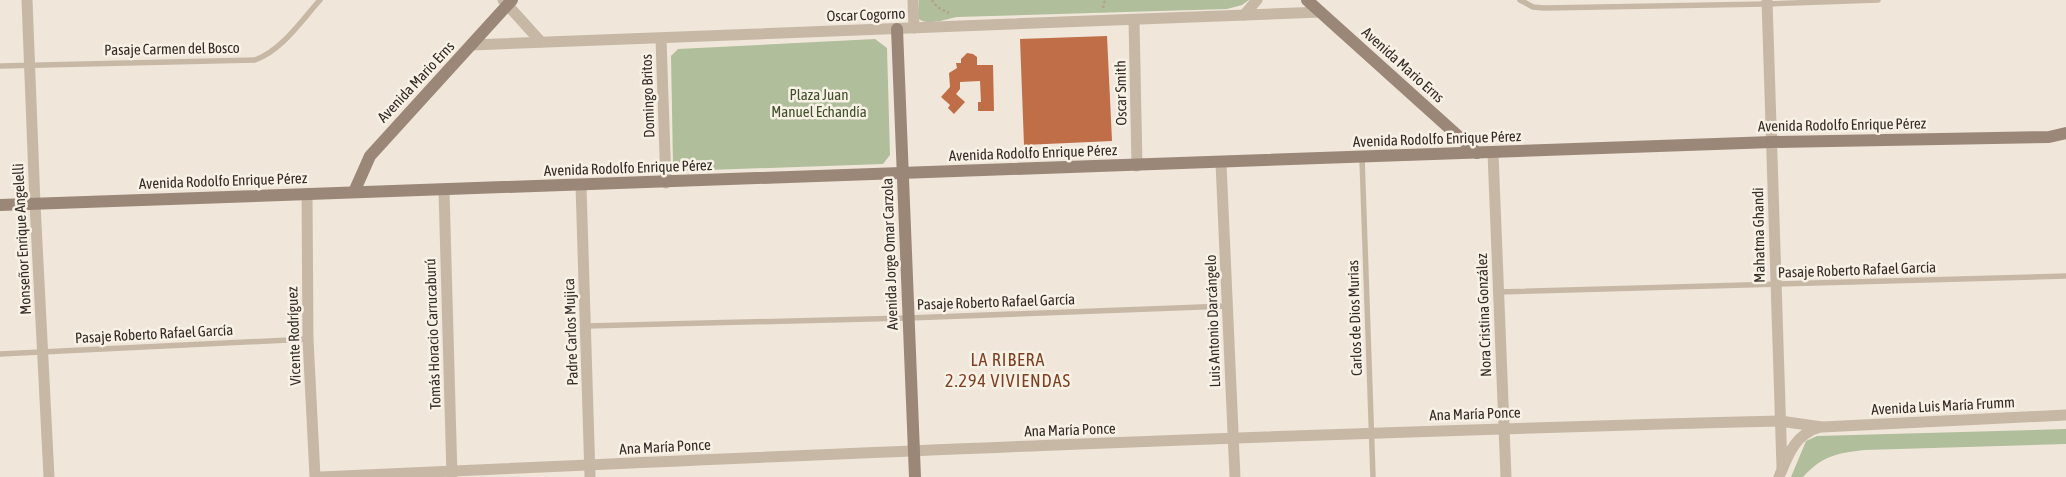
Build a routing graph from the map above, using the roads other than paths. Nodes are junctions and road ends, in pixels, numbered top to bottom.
1 (27, 0) edge
2 (320, 0) edge
3 (913, 0) edge
4 (1257, 0) edge
5 (1307, 0) edge
6 (1520, 0) edge
7 (1878, 0) edge
8 (507, 1) edge
9 (1767, 2) edge
10 (1321, 12) junction
11 (1244, 15) junction
12 (1134, 20) junction
13 (914, 28) junction
14 (897, 29) junction
15 (661, 39) junction
16 (540, 42) junction
17 (472, 45) junction
18 (30, 65) junction
19 (0, 66) edge
20 (2066, 133) edge
21 (1772, 142) junction
22 (1477, 153) junction
23 (1493, 153) junction
24 (1362, 158) junction
25 (1222, 163) junction
26 (1137, 166) junction
27 (903, 174) junction
28 (666, 183) junction
29 (582, 186) junction
30 (444, 190) junction
31 (354, 192) junction
32 (307, 194) junction
33 (35, 204) junction
34 (0, 206) edge
35 (2066, 276) edge
36 (1776, 285) junction
37 (1498, 292) junction
38 (1228, 306) junction
39 (908, 318) junction
40 (586, 326) junction
41 (308, 339) junction
42 (43, 352) junction
43 (0, 354) edge
44 (2066, 415) edge
45 (1780, 420) junction
46 (1822, 427) junction
47 (1503, 428) junction
48 (1371, 433) junction
49 (1233, 438) junction
50 (914, 451) junction
51 (590, 471) edge
52 (1780, 473) edge
53 (452, 474) edge
54 (49, 477) edge
55 (315, 477) edge
56 (320, 477) edge
57 (915, 477) edge
58 (1235, 477) edge
59 (1373, 477) edge
60 (1506, 477) edge

1 - 18 street, Monseñor Enrique Angelelli
2 - 18 lane, Pasaje Carmen del Bosco
3 - 13 street
4 - 11 street
5 - 10 street, Avenida Mario Erns
6 - 9 lane
7 - 9 lane
8 - 16 street
8 - 17 street, Avenida Mario Erns
9 - 21 street, Mahatma Ghandi
10 - 11 street, Oscar Cogorno
10 - 22 street, Avenida Mario Erns
11 - 12 street, Oscar Cogorno
12 - 13 street, Oscar Cogorno
12 - 26 street, Oscar Smith
13 - 14 street, Oscar Cogorno
14 - 15 street, Oscar Cogorno
14 - 27 street, Avenida Jorge Omar Carzola
15 - 16 street, Oscar Cogorno
15 - 28 street, Domingo Britos
16 - 17 street, Oscar Cogorno
17 - 31 street, Avenida Mario Erns
18 - 19 lane, Pasaje Carmen del Bosco
18 - 33 street, Monseñor Enrique Angelelli
20 - 21 street, Avenida Rodolfo Enrique Pérez
21 - 23 street, Avenida Rodolfo Enrique Pérez
21 - 36 street, Mahatma Ghandi
22 - 23 street, Avenida Rodolfo Enrique Pérez
22 - 24 street, Avenida Rodolfo Enrique Pérez
23 - 37 street, Nora Cristina González
24 - 25 street, Avenida Rodolfo Enrique Pérez
24 - 48 lane, Carlos de Dios Murias
25 - 26 street, Avenida Rodolfo Enrique Pérez
25 - 38 street, Luis Antonio Darcángelo
26 - 27 street, Avenida Rodolfo Enrique Pérez
27 - 28 street, Avenida Rodolfo Enrique Pérez
27 - 39 street, Avenida Jorge Omar Carzola
28 - 29 street, Avenida Rodolfo Enrique Pérez
29 - 30 street, Avenida Rodolfo Enrique Pérez
29 - 40 street, Padre Carlos Mujica
30 - 31 street, Avenida Rodolfo Enrique Pérez
30 - 53 street, Tomás Horacio Carrucaburú
31 - 32 street, Avenida Rodolfo Enrique Pérez
32 - 33 street, Avenida Rodolfo Enrique Pérez
32 - 41 street, Vicente Rodríguez
33 - 34 street, Avenida Rodolfo Enrique Pérez
33 - 42 street, Monseñor Enrique Angelelli
35 - 36 lane, Pasaje Roberto Rafael García
36 - 37 lane, Pasaje Roberto Rafael García
36 - 45 street, Mahatma Ghandi
37 - 47 street, Nora Cristina González
38 - 39 lane, Pasaje Roberto Rafael García
38 - 49 street, Luis Antonio Darcángelo
39 - 40 lane, Pasaje Roberto Rafael García
39 - 50 street, Avenida Jorge Omar Carzola
40 - 51 street, Padre Carlos Mujica
41 - 42 lane, Pasaje Roberto Rafael García
41 - 55 street, Vicente Rodríguez
42 - 43 lane, Pasaje Roberto Rafael García
42 - 54 street, Monseñor Enrique Angelelli
44 - 46 street, Avenida Luis María Frumm
45 - 46 street, Ana María Ponce
45 - 47 street, Ana María Ponce
45 - 52 street, Mahatma Ghandi
46 - 52 street
47 - 48 street, Ana María Ponce
47 - 60 street, Nora Cristina González
48 - 49 street, Ana María Ponce
48 - 59 lane, Carlos de Dios Murias
49 - 50 street, Ana María Ponce
49 - 58 street, Luis Antonio Darcángelo
50 - 51 street, Ana María Ponce
50 - 57 street, Avenida Jorge Omar Carzola
51 - 53 street, Ana María Ponce
53 - 56 street, Ana María Ponce

